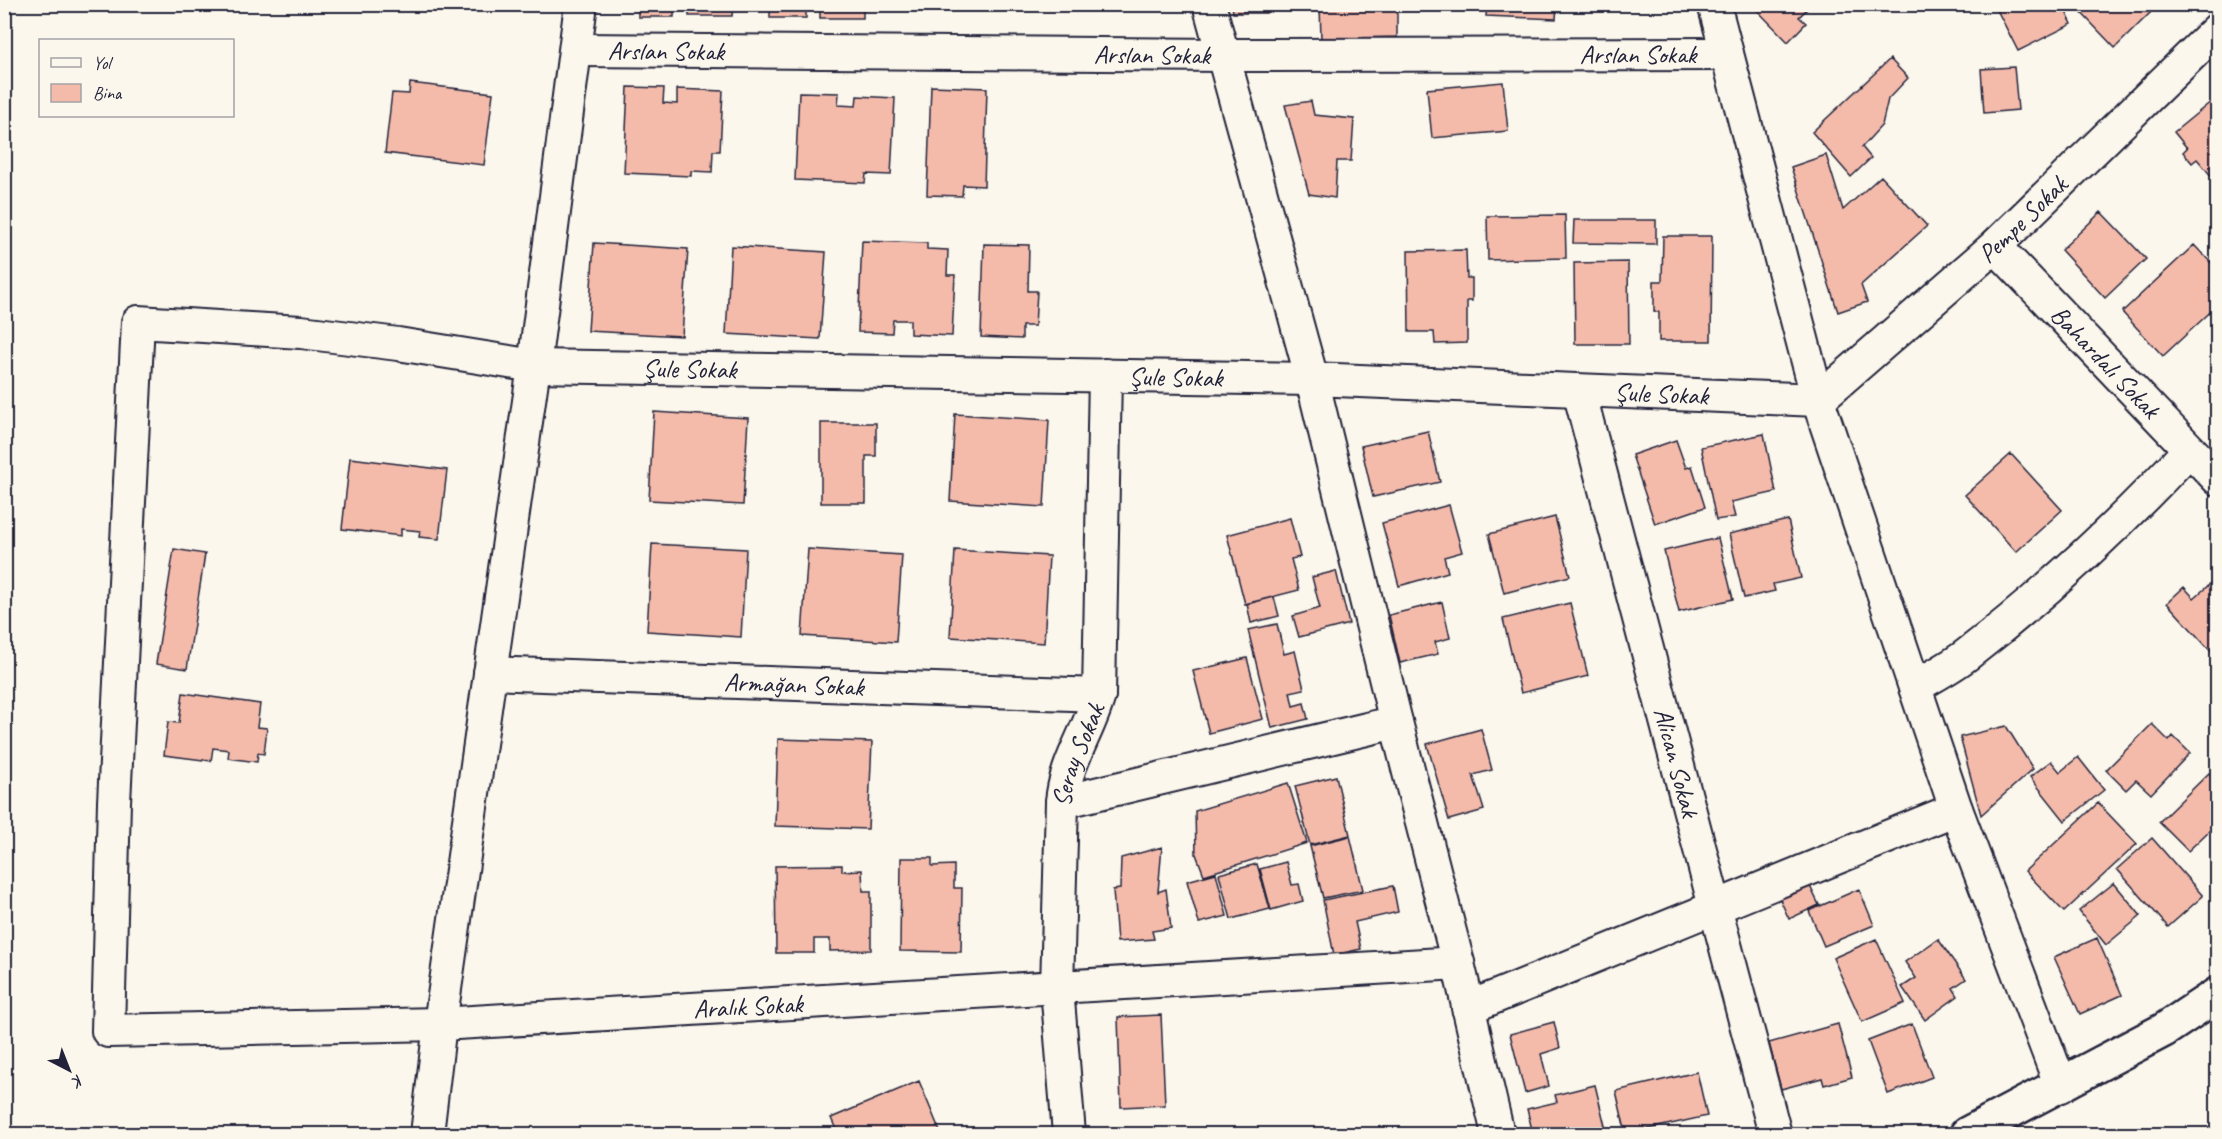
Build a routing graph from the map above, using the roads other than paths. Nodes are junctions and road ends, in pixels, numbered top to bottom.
1 (581, 4) edge
2 (1209, 4) edge
3 (1714, 4) edge
4 (2217, 29) edge
5 (576, 50) junction
6 (1727, 54) junction
7 (1224, 55) junction
8 (1995, 246) junction
9 (534, 366) junction
10 (1105, 375) junction
11 (1312, 379) junction
12 (1579, 391) junction
13 (1818, 400) junction
14 (2189, 450) junction
15 (2217, 479) edge
16 (490, 673) junction
17 (1915, 687) junction
18 (1100, 695) junction
19 (1396, 722) junction
20 (1062, 802) junction
21 (1956, 809) junction
22 (1715, 907) junction
23 (1458, 963) junction
24 (1057, 988) junction
25 (2217, 994) edge
26 (1468, 1008) junction
27 (440, 1024) junction
28 (2061, 1086) junction
29 (427, 1134) edge
30 (1069, 1134) edge
31 (1498, 1134) edge
32 (1775, 1134) edge
33 (1967, 1134) edge

1 - 5 street
2 - 7 street
3 - 6 street
4 - 8 street, Pempe Sokak
5 - 7 street, Arslan Sokak
5 - 9 street
6 - 7 street, Arslan Sokak
6 - 13 street
7 - 11 street
8 - 13 street, Pempe Sokak
8 - 14 street, Bahardalı Sokak
9 - 10 street, Şule Sokak
9 - 16 street
9 - 27 street, Şule Sokak
10 - 11 street, Şule Sokak
10 - 18 street, Seray Sokak
11 - 12 street, Şule Sokak
11 - 19 street
12 - 13 street, Şule Sokak
12 - 22 street, Alican Sokak
13 - 17 street
14 - 15 street, Bahardalı Sokak
14 - 17 street
16 - 18 street, Armağan Sokak
16 - 27 street
17 - 21 street
18 - 20 street, Seray Sokak
19 - 20 street
19 - 23 street
20 - 24 street, Seray Sokak
21 - 22 street
21 - 28 street
22 - 26 street
22 - 32 street, Alican Sokak
23 - 24 street, Aralık Sokak
23 - 26 street
24 - 27 street, Aralık Sokak
24 - 30 street, Seray Sokak
25 - 28 main road
26 - 31 street
27 - 29 street
28 - 33 main road

